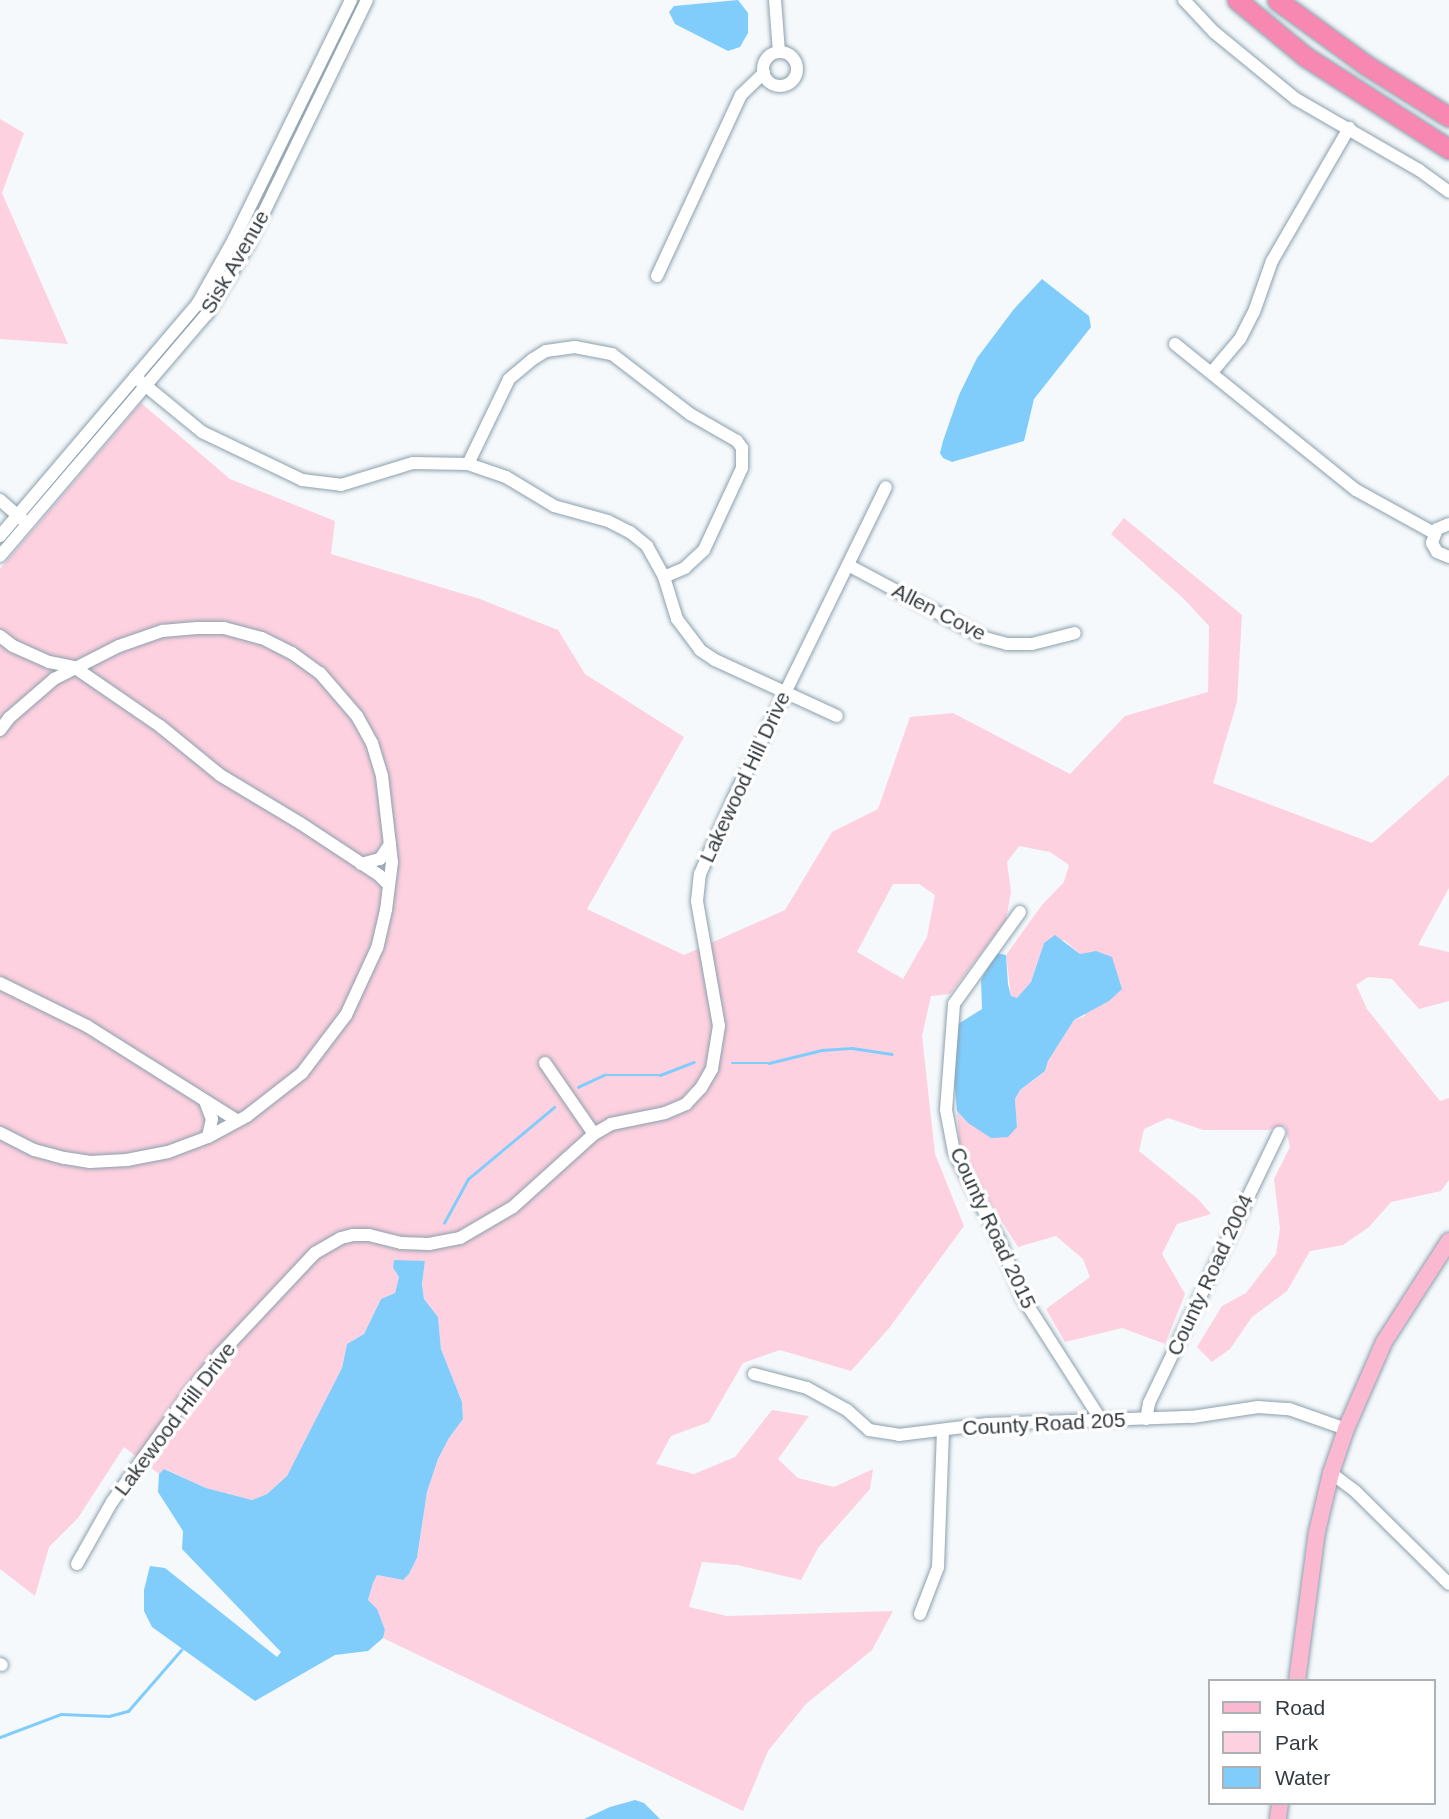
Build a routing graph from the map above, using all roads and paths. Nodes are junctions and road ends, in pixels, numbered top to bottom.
1 (351, 0) edge
2 (367, 0) edge
3 (775, 0) edge
4 (1184, 0) edge
5 (1237, 0) edge
6 (1277, 0) edge
7 (779, 52) junction
8 (764, 73) junction
9 (1449, 117) edge
10 (1349, 128) junction
11 (1449, 149) edge
12 (1449, 192) edge
13 (657, 276) dead end
14 (1175, 344) dead end
15 (1212, 372) junction
16 (140, 381) junction
17 (468, 464) junction
18 (886, 487) dead end
19 (0, 500) edge
20 (22, 519) junction
21 (1449, 524) edge
22 (1434, 533) junction
23 (0, 537) edge
24 (0, 556) edge
25 (1449, 557) edge
26 (848, 565) junction
27 (664, 577) junction
28 (1075, 633) dead end
29 (0, 635) edge
30 (74, 667) junction
31 (785, 692) junction
32 (837, 716) dead end
33 (0, 730) edge
34 (391, 841) junction
35 (361, 864) junction
36 (389, 885) junction
37 (1020, 912) dead end
38 (0, 983) edge
39 (545, 1063) dead end
40 (205, 1100) junction
41 (238, 1121) junction
42 (0, 1133) edge
43 (1279, 1133) dead end
44 (594, 1134) junction
45 (208, 1137) junction
46 (1449, 1241) edge
47 (754, 1374) dead end
48 (1146, 1419) junction
49 (1101, 1420) junction
50 (1346, 1429) junction
51 (943, 1430) junction
52 (1331, 1472) junction
53 (77, 1564) dead end
54 (1449, 1584) edge
55 (920, 1614) dead end
56 (1297, 1679) edge

1 - 16 street, Sisk Avenue
2 - 16 street, Sisk Avenue
3 - 7 street
4 - 10 street
5 - 11 highway
6 - 9 highway
7 - 8 street
7 - 8 street
8 - 13 street
10 - 12 street
10 - 15 street
14 - 15 street
15 - 22 street
16 - 17 street
16 - 20 street, Sisk Avenue
17 - 27 street
17 - 27 street
18 - 26 street, Lakewood Hill Drive
19 - 20 street
20 - 23 street, Sisk Avenue
20 - 24 street, Sisk Avenue
21 - 22 street
22 - 25 street
26 - 28 street, Allen Cove
26 - 31 street, Lakewood Hill Drive
27 - 31 street
29 - 30 street
30 - 33 street
30 - 34 street
30 - 35 street
31 - 32 street
31 - 44 street, Lakewood Hill Drive
34 - 35 street
34 - 36 street
35 - 36 street
36 - 41 street
37 - 49 street, County Road 2015
38 - 40 street
39 - 44 street
40 - 41 street
40 - 45 street
41 - 45 street
42 - 45 street
43 - 48 street, County Road 2004
44 - 53 street, Lakewood Hill Drive
46 - 50 main road
47 - 51 street, County Road 205
48 - 49 street, County Road 205
48 - 50 street, County Road 205
49 - 51 street, County Road 205
50 - 52 main road
51 - 55 street
52 - 54 street
52 - 56 main road

